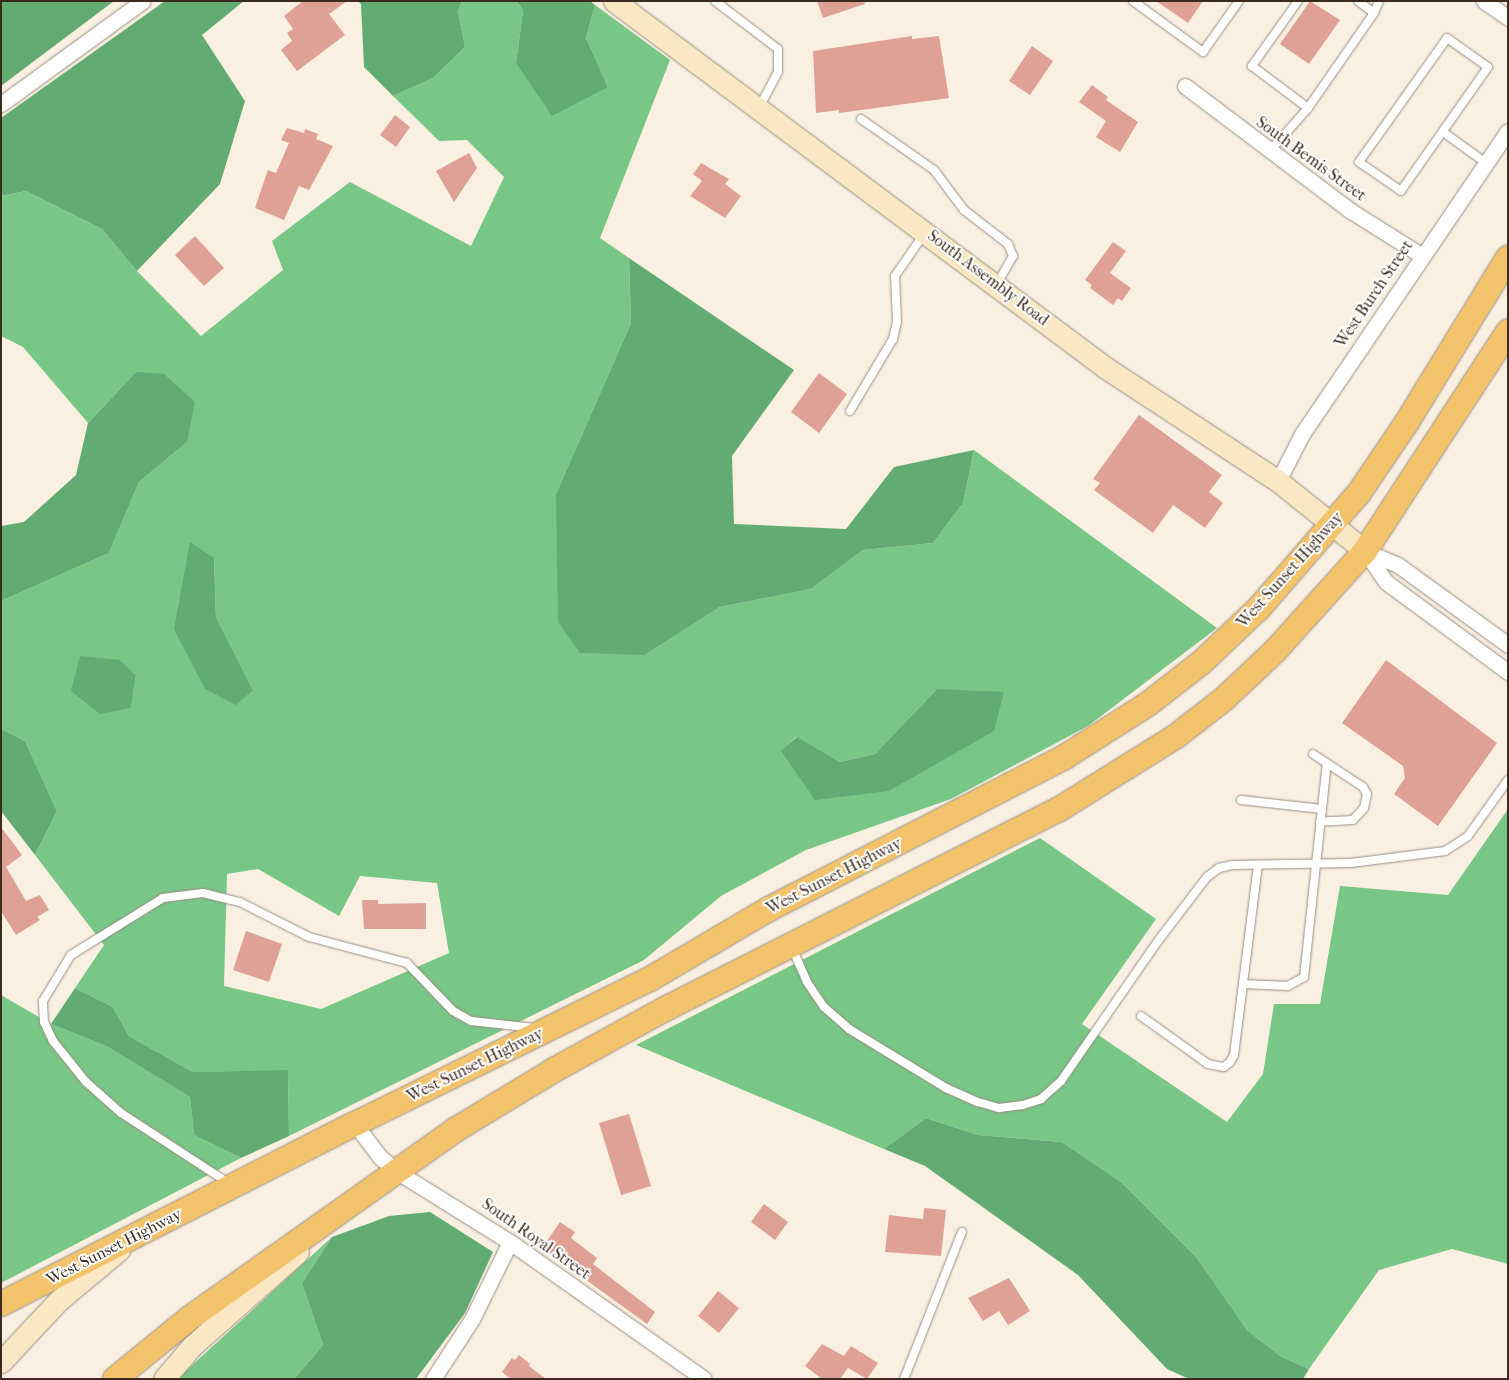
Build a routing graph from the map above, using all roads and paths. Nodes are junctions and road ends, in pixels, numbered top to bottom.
1 (144, 1) edge
2 (614, 1) edge
3 (1133, 1) edge
4 (1239, 1) edge
5 (1298, 1) edge
6 (1358, 1) edge
7 (1379, 1) edge
8 (718, 2) edge
9 (1489, 3) edge
10 (1374, 13) junction
11 (1508, 18) edge
12 (1184, 86) dead end
13 (1, 104) edge
14 (759, 107) junction
15 (1308, 108) junction
16 (861, 119) dead end
17 (1508, 131) edge
18 (1443, 132) junction
19 (1270, 151) junction
20 (1486, 163) junction
21 (926, 231) junction
22 (1421, 255) junction
23 (1508, 258) edge
24 (1500, 283) edge
25 (997, 284) junction
26 (1508, 332) edge
27 (850, 412) dead end
28 (1278, 481) junction
29 (1331, 524) junction
30 (1365, 551) junction
31 (1508, 645) edge
32 (1508, 672) edge
33 (1313, 754) dead end
34 (1327, 763) junction
35 (1508, 780) edge
36 (1241, 800) dead end
37 (1321, 809) junction
38 (1320, 822) junction
39 (1314, 864) junction
40 (1258, 865) junction
41 (790, 943) junction
42 (1243, 984) junction
43 (1141, 1016) dead end
44 (548, 1029) junction
45 (355, 1124) junction
46 (396, 1171) junction
47 (234, 1187) junction
48 (365, 1192) junction
49 (962, 1232) dead end
50 (138, 1234) junction
51 (510, 1242) junction
52 (1, 1304) edge
53 (1, 1362) edge
54 (115, 1379) edge
55 (164, 1379) edge
56 (433, 1379) edge
57 (704, 1379) edge
58 (904, 1379) edge

1 - 13 street
2 - 14 street, South Assembly Road
3 - 4 lane
5 - 15 lane
6 - 10 lane
7 - 10 lane
8 - 14 lane
9 - 11 street
10 - 15 lane
12 - 19 street, South Bemis Street
14 - 21 street, South Assembly Road
15 - 19 lane
16 - 25 lane
17 - 20 street, West Burch Street
18 - 18 lane
18 - 20 lane
19 - 22 street, South Bemis Street
20 - 22 street, West Burch Street
21 - 25 street, South Assembly Road
21 - 27 lane
22 - 28 street, West Burch Street
23 - 24 main road, West Sunset Highway
24 - 29 main road, West Sunset Highway
25 - 28 street, South Assembly Road
26 - 30 main road
28 - 29 street, South Assembly Road
29 - 30 street, South Assembly Road
29 - 44 main road, West Sunset Highway
30 - 31 street, South Assembly Road
30 - 32 street, South Assembly Road
30 - 41 main road
33 - 34 lane
34 - 37 lane
34 - 38 lane
35 - 39 lane
36 - 37 lane
37 - 38 lane
38 - 39 lane
39 - 40 lane
39 - 42 lane
40 - 41 lane
40 - 42 lane
41 - 46 main road
42 - 43 lane
44 - 45 main road, West Sunset Highway
44 - 47 lane
45 - 46 street, South Royal Street
45 - 47 main road, West Sunset Highway
46 - 48 main road
46 - 51 street, South Royal Street
47 - 50 main road, West Sunset Highway
48 - 54 main road
48 - 55 street
49 - 58 lane
50 - 52 main road, West Sunset Highway
50 - 53 street
51 - 56 street
51 - 57 street, South Royal Street

